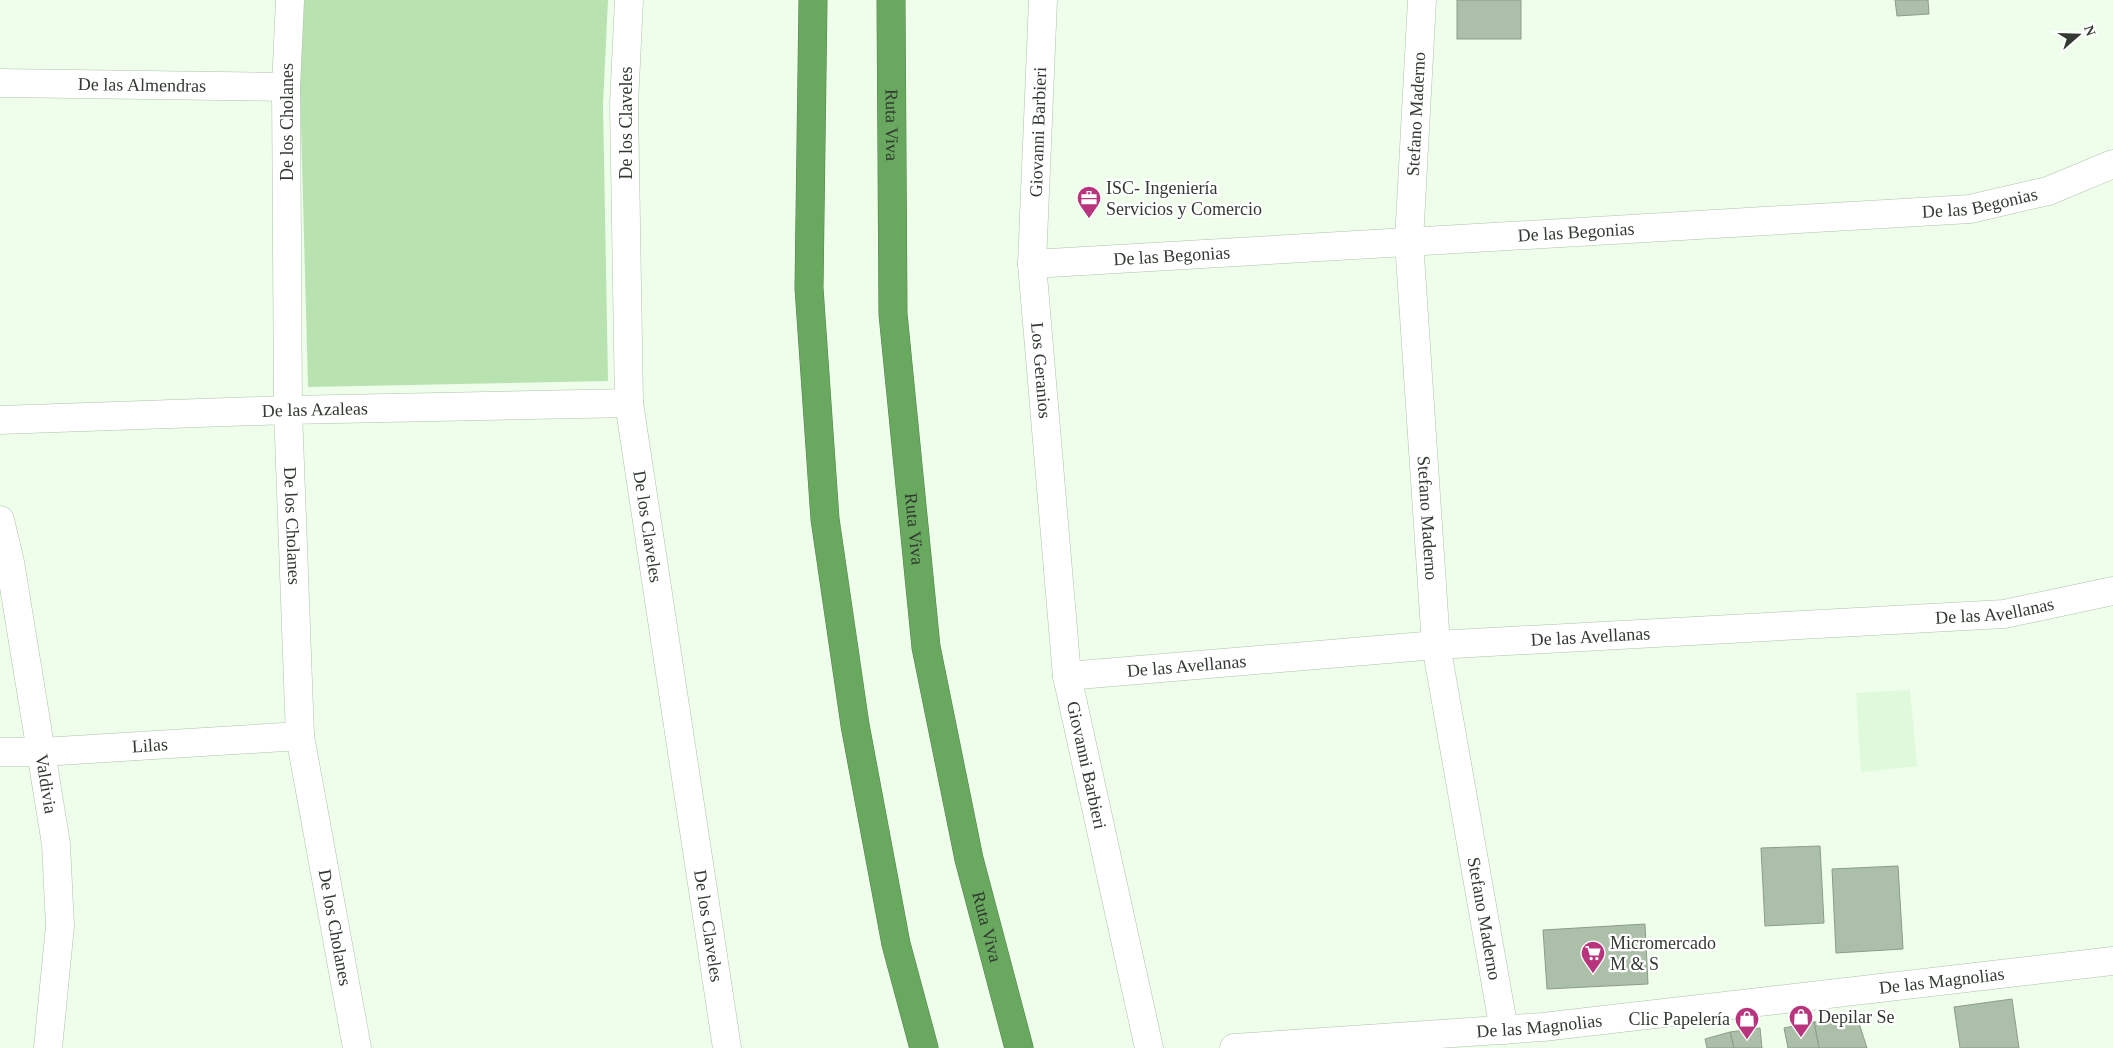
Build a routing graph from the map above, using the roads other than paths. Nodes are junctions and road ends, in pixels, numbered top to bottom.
1 (290, 0) edge
2 (629, 0) edge
3 (813, 0) edge
4 (891, 0) edge
5 (1043, 0) edge
6 (1422, 0) edge
7 (0, 84) edge
8 (286, 87) junction
9 (2113, 164) edge
10 (1409, 241) junction
11 (1032, 264) junction
12 (629, 403) junction
13 (288, 410) junction
14 (0, 420) edge
15 (1050, 477) joint
16 (0, 520) edge
17 (5, 562) edge
18 (2113, 591) edge
19 (1436, 645) junction
20 (1067, 676) junction
21 (300, 736) junction
22 (0, 752) edge
23 (42, 752) junction
24 (2113, 961) edge
25 (1504, 1030) junction
26 (1546, 1038) edge
27 (48, 1048) edge
28 (356, 1048) edge
29 (727, 1048) edge
30 (924, 1048) edge
31 (1019, 1048) edge
32 (1149, 1048) edge
33 (1234, 1048) edge

1 - 8 street, De los Cholanes
2 - 12 street, De los Claveles
3 - 30 highway
4 - 31 highway, Ruta Viva
5 - 11 street, Giovanni Barbieri
6 - 10 street, Stefano Maderno
7 - 8 street, De las Almendras
8 - 13 street, De los Cholanes
9 - 10 street, De las Begonias
10 - 11 street, De las Begonias
10 - 19 street, Stefano Maderno
11 - 15 street, Los Geranios
12 - 13 street, De las Azaleas
12 - 29 street, De los Claveles
13 - 14 street, De las Azaleas
13 - 21 street, De los Cholanes
15 - 20 street, Giovanni Barbieri
16 - 17 street, Valdivia
17 - 23 street, Valdivia
18 - 19 street, De las Avellanas
19 - 20 street, De las Avellanas
19 - 25 street, Stefano Maderno
20 - 32 street, Giovanni Barbieri
21 - 23 street, Lilas
21 - 28 street, De los Cholanes
22 - 23 street, Lilas
23 - 27 street, Valdivia
24 - 26 street, De las Magnolias
25 - 26 street, De las Magnolias
25 - 33 street, De las Magnolias

